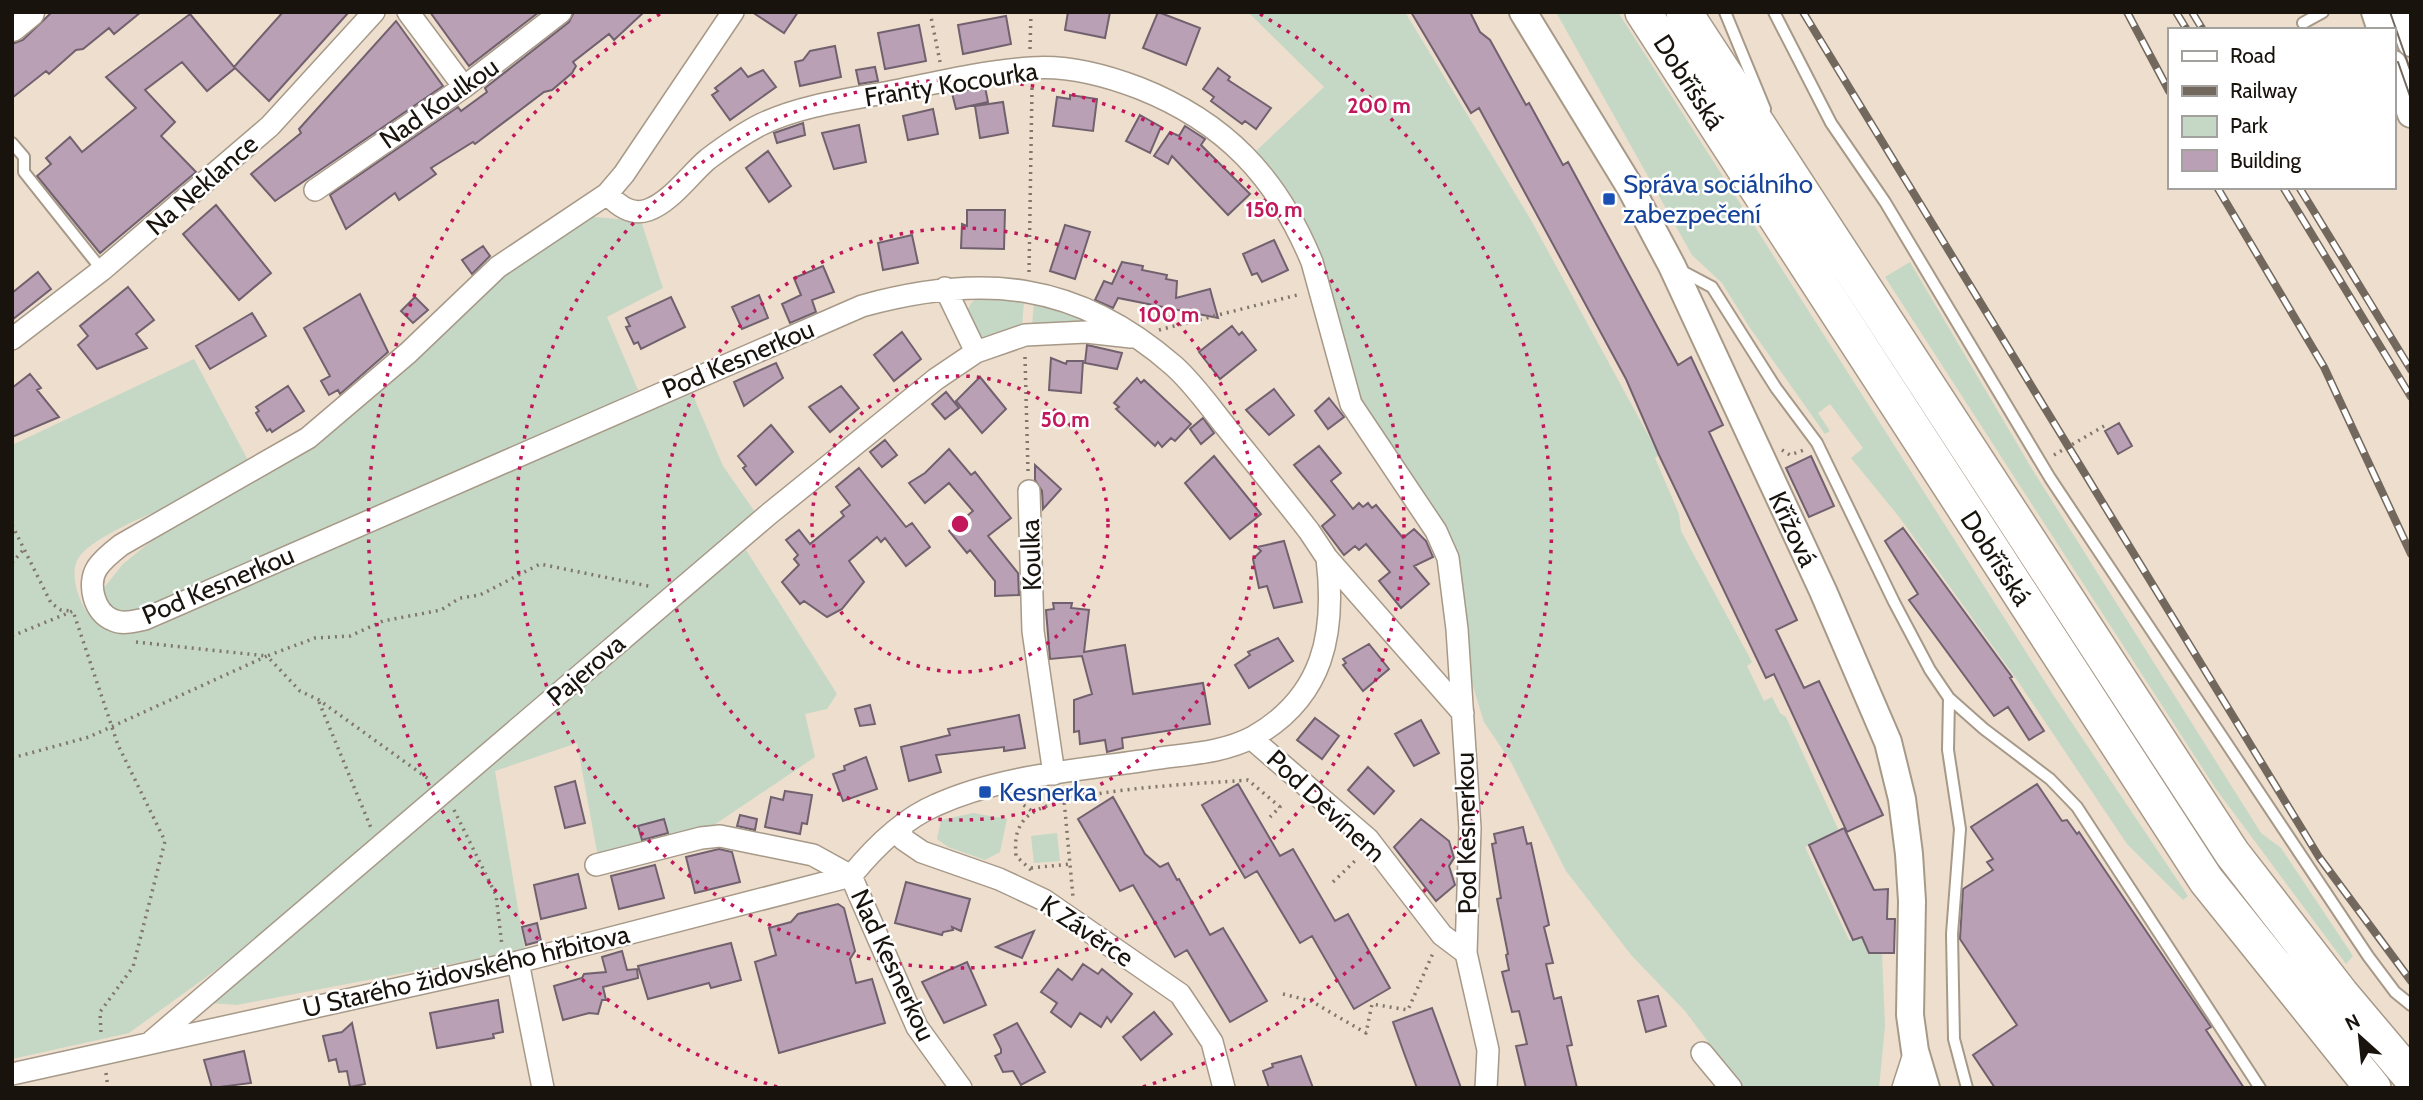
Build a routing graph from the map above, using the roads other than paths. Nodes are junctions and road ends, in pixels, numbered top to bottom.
1 (29, 12) edge
2 (374, 12) edge
3 (408, 12) edge
4 (561, 12) edge
5 (733, 12) edge
6 (1523, 12) edge
7 (1643, 12) edge
8 (1684, 12) edge
9 (1725, 12) edge
10 (1774, 12) edge
11 (2323, 12) edge
12 (2400, 12) edge
13 (2303, 23) dead end
14 (12, 26) edge
15 (2411, 43) edge
16 (2395, 70) edge
17 (464, 87) junction
18 (2411, 114) edge
19 (12, 143) edge
20 (1792, 173) junction
21 (315, 190) dead end
22 (607, 194) junction
23 (1672, 267) junction
24 (102, 270) junction
25 (945, 288) junction
26 (1137, 337) junction
27 (12, 339) edge
28 (976, 352) junction
29 (1029, 492) road end
30 (1326, 558) junction
31 (1332, 614) junction
32 (1376, 615) junction
33 (1949, 698) junction
34 (1463, 713) junction
35 (1251, 738) junction
36 (1057, 774) junction
37 (901, 829) junction
38 (596, 865) dead end
39 (851, 876) junction
40 (1466, 953) junction
41 (511, 964) junction
42 (2411, 1005) edge
43 (149, 1043) junction
44 (1915, 1051) junction
45 (1702, 1053) dead end
46 (12, 1074) edge
47 (2411, 1077) edge
48 (543, 1088) edge
49 (961, 1088) edge
50 (1224, 1088) edge
51 (1486, 1088) edge
52 (1731, 1088) edge
53 (1902, 1088) edge
54 (1926, 1088) edge
55 (1967, 1088) edge
56 (2260, 1088) edge
57 (2373, 1088) edge

1 - 14 main road
2 - 24 street, Na Neklance
3 - 17 street
4 - 17 street, Nad Koulkou
5 - 22 street, Pod Kesnerkou
6 - 23 street, Křížová
7 - 57 highway, Dobříšská
8 - 20 highway, Dobříšská
9 - 20 lane
10 - 42 lane
11 - 13 lane
12 - 15 street
16 - 18 street
17 - 21 street, Nad Koulkou
19 - 24 lane
20 - 47 highway, Dobříšská
22 - 25 street, Pod Kesnerkou
22 - 34 street, Franty Kocourka
23 - 33 lane
23 - 44 street, Křížová
24 - 27 street, Na Neklance
25 - 26 street, Pod Kesnerkou
25 - 28 street
26 - 28 street
26 - 30 street, Pod Kesnerkou
28 - 43 street, Pajerova
29 - 36 street, Koulka
30 - 31 street
30 - 32 street, Pod Kesnerkou
31 - 32 street
31 - 35 street
32 - 34 street, Pod Kesnerkou
33 - 55 lane
33 - 56 lane
34 - 40 street, Pod Kesnerkou
35 - 36 street, Pod Děvínem
35 - 40 street, Pod Děvínem
36 - 37 street, Pod Děvínem
37 - 39 street
37 - 50 street, K Závěrce
38 - 39 street
39 - 41 street, U Starého židovského hřbitova
39 - 49 street, Nad Kesnerkou
40 - 51 street
41 - 43 street, U Starého židovského hřbitova
41 - 48 street
43 - 46 street, U Starého židovského hřbitova
44 - 53 street
44 - 54 street, Křížová
45 - 52 street

